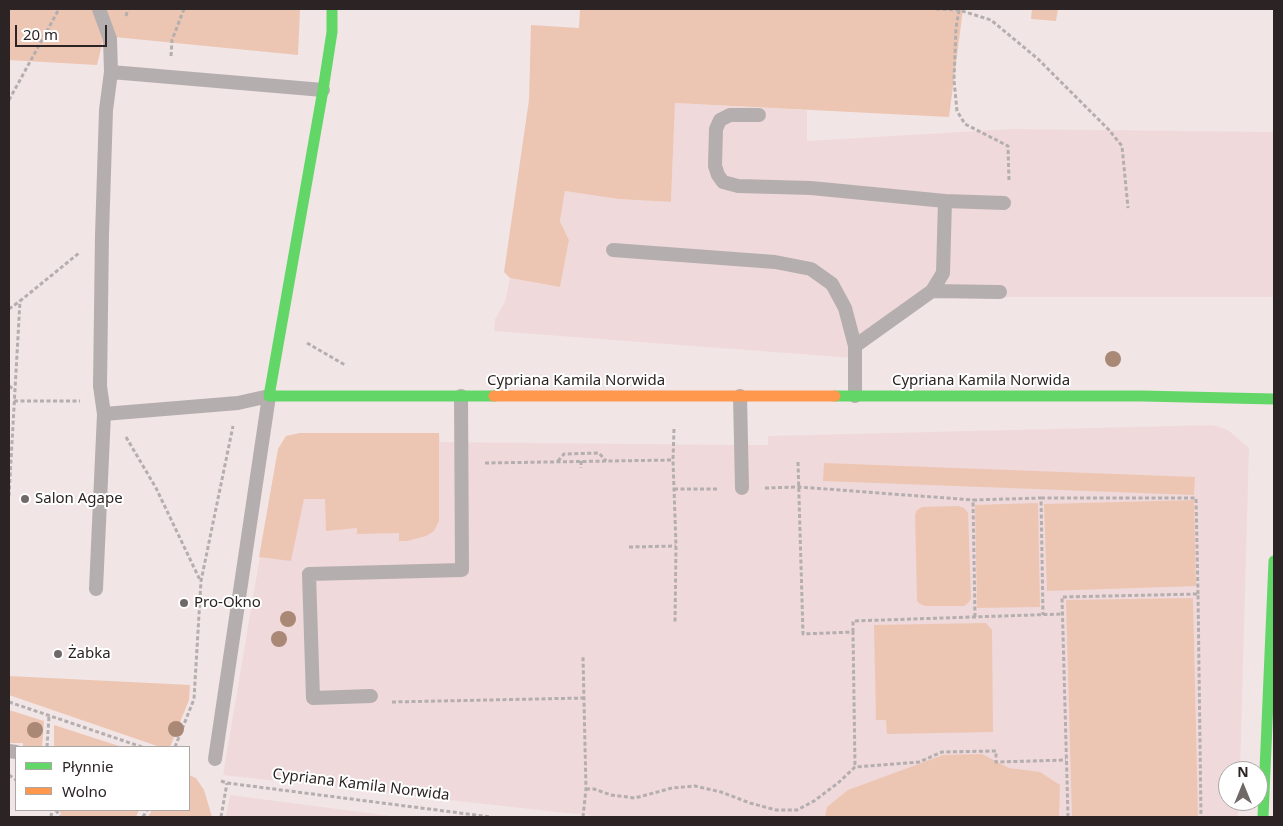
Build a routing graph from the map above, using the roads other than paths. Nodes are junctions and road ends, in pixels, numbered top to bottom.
1 (99, 9) edge
2 (332, 9) edge
3 (111, 72) junction
4 (323, 90) junction
5 (759, 116) dead end
6 (945, 201) junction
7 (1004, 203) dead end
8 (613, 250) dead end
9 (932, 291) junction
10 (1000, 292) dead end
11 (854, 346) junction
12 (269, 396) junction
13 (461, 396) junction
14 (740, 396) junction
15 (854, 396) junction
16 (1274, 399) edge
17 (104, 414) junction
18 (742, 488) dead end
19 (1274, 561) edge
20 (96, 589) dead end
21 (1273, 643) edge
22 (371, 696) road end
23 (216, 759) dead end
24 (1270, 763) edge
25 (1264, 817) edge

1 - 3 lane
2 - 4 street
3 - 4 lane
3 - 17 lane
4 - 12 street
5 - 6 lane
6 - 7 lane
6 - 9 lane
8 - 11 lane
9 - 10 lane
9 - 11 lane
11 - 15 lane
12 - 13 street, Cypriana Kamila Norwida
12 - 17 lane
12 - 23 lane
13 - 14 street, Cypriana Kamila Norwida
13 - 22 lane
14 - 15 street, Cypriana Kamila Norwida
14 - 18 lane
15 - 16 street, Cypriana Kamila Norwida
17 - 20 lane
19 - 21 street
21 - 24 street
24 - 25 street

